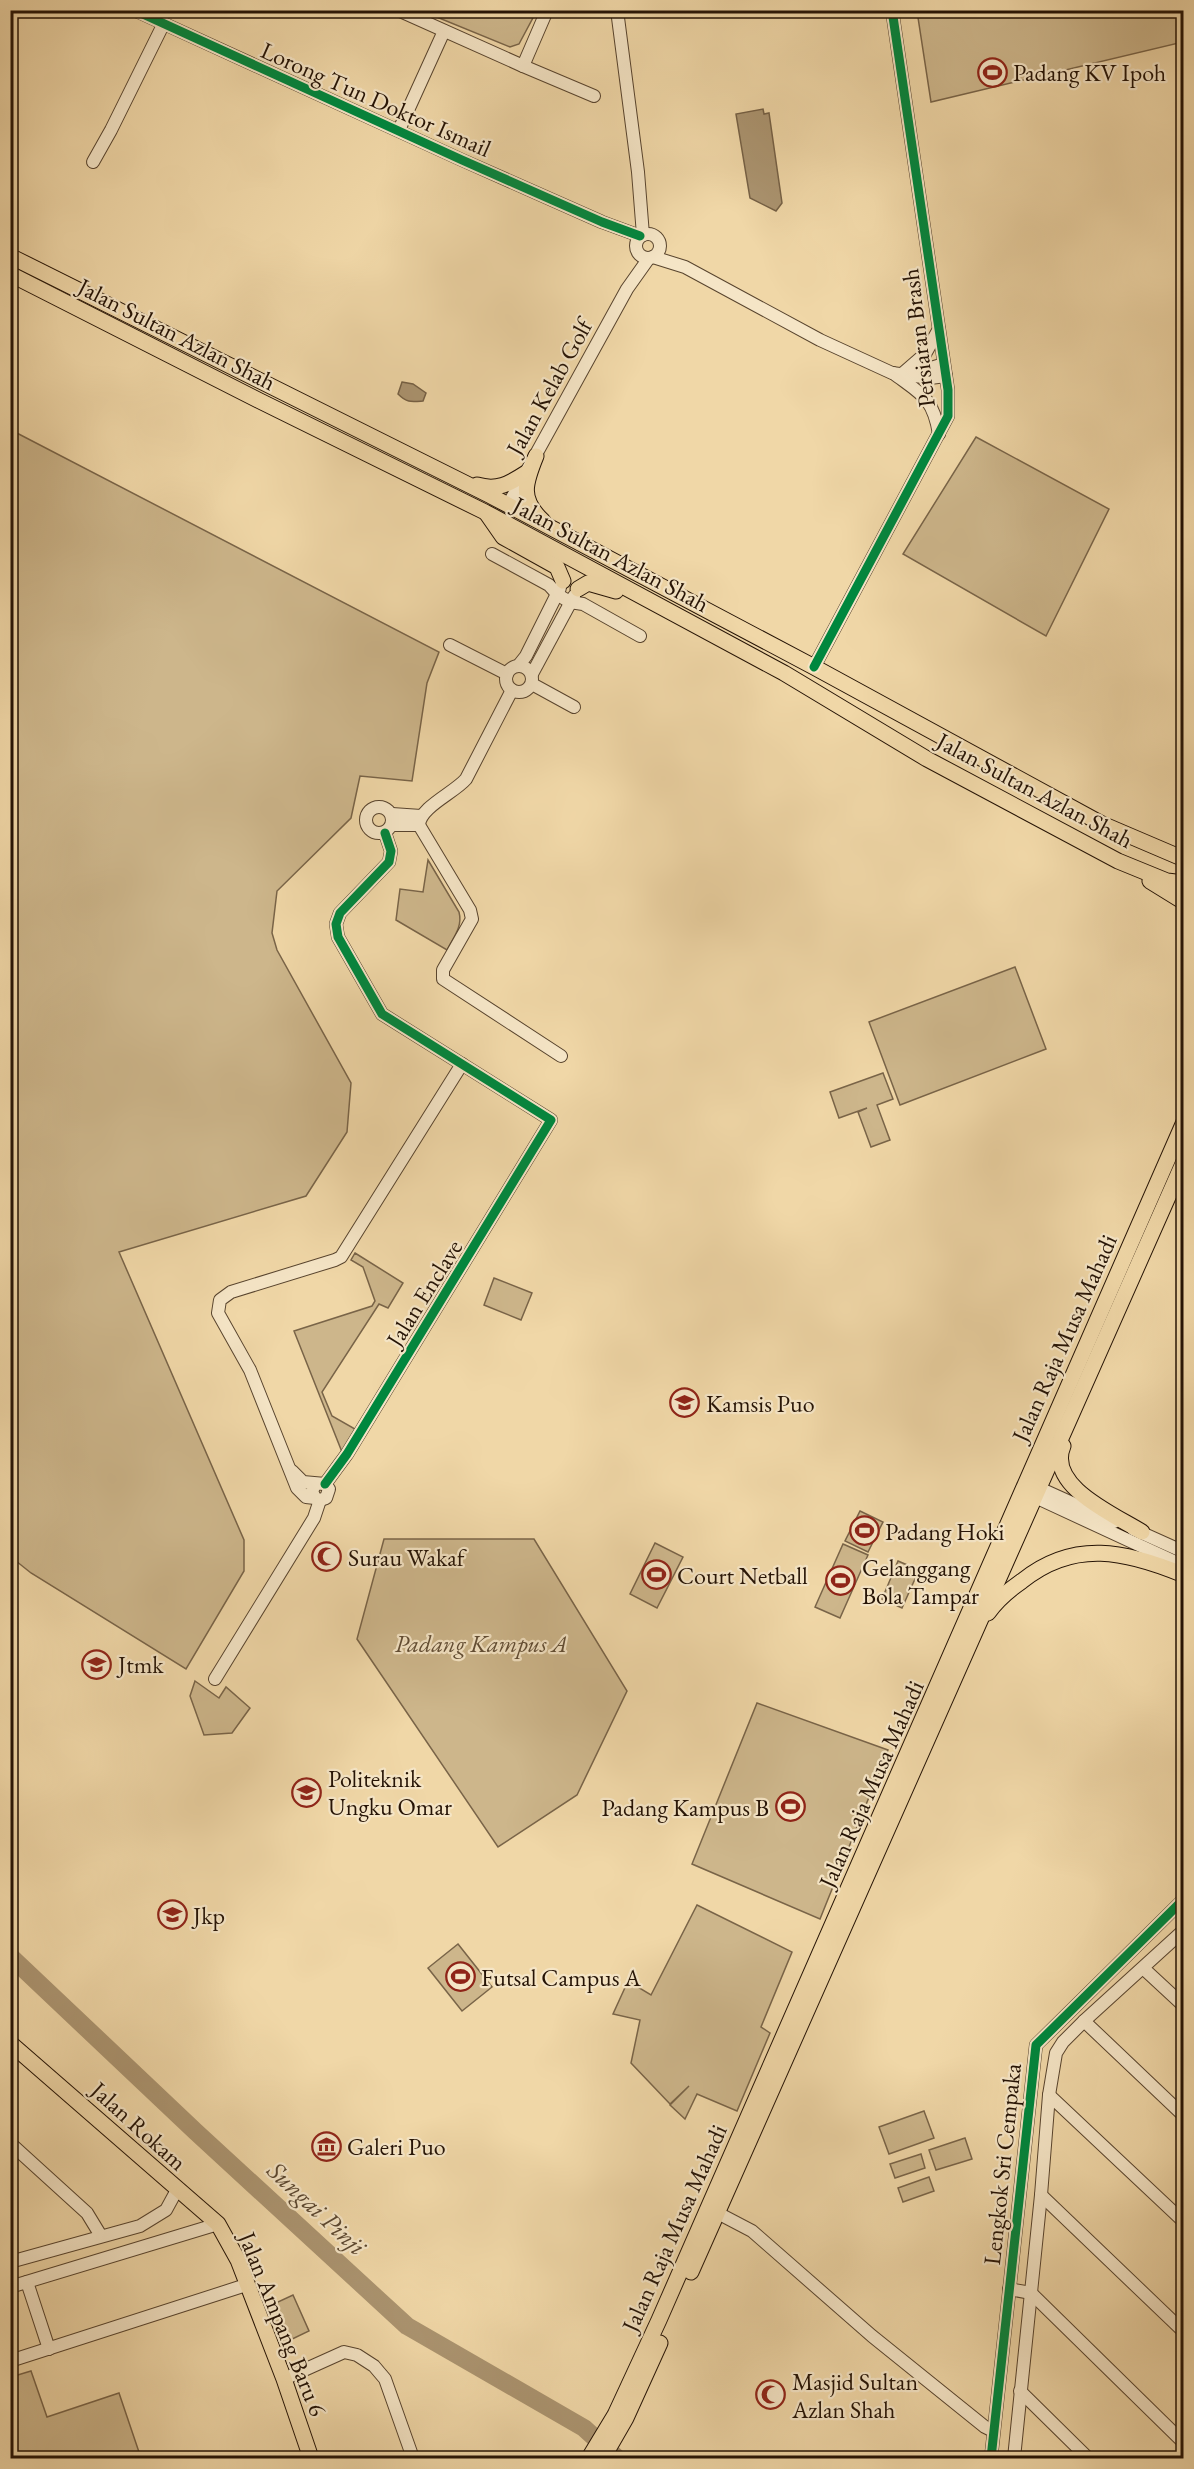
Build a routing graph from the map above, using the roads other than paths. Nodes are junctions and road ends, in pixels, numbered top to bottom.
1 (134, 10) edge
2 (398, 10) edge
3 (544, 10) edge
4 (617, 10) edge
5 (892, 10) edge
6 (163, 25) junction
7 (444, 31) junction
8 (523, 66) junction
9 (594, 96) dead end
10 (399, 130) junction
11 (93, 162) dead end
12 (647, 245) junction
13 (10, 256) edge
14 (10, 274) edge
15 (939, 329) junction
16 (945, 370) junction
17 (902, 373) junction
18 (939, 434) junction
19 (536, 456) junction
20 (526, 473) junction
21 (457, 479) junction
22 (508, 505) junction
23 (485, 512) junction
24 (555, 530) junction
25 (492, 554) dead end
26 (560, 588) junction
27 (574, 595) junction
28 (645, 598) junction
29 (640, 636) dead end
30 (450, 645) dead end
31 (518, 666) junction
32 (814, 667) junction
33 (507, 674) junction
34 (532, 679) junction
35 (512, 690) junction
36 (574, 707) dead end
37 (420, 820) junction
38 (1182, 859) edge
39 (1118, 861) junction
40 (1184, 883) edge
41 (1184, 902) edge
42 (561, 1056) dead end
43 (462, 1064) junction
44 (1184, 1122) edge
45 (1184, 1161) edge
46 (1070, 1418) junction
47 (289, 1468) junction
48 (320, 1484) junction
49 (1032, 1489) junction
50 (318, 1499) junction
51 (1142, 1532) junction
52 (1184, 1552) edge
53 (1184, 1566) edge
54 (1184, 1575) edge
55 (975, 1630) junction
56 (215, 1679) dead end
57 (932, 1714) junction
58 (1184, 1899) edge
59 (1184, 1930) edge
60 (1143, 1968) junction
61 (1184, 2006) edge
62 (1084, 2021) junction
63 (10, 2043) edge
64 (1049, 2095) junction
65 (1184, 2116) edge
66 (10, 2143) edge
67 (178, 2188) junction
68 (1041, 2195) junction
69 (713, 2210) junction
70 (1184, 2223) edge
71 (218, 2224) junction
72 (101, 2236) junction
73 (12, 2258) edge
74 (27, 2282) junction
75 (246, 2285) junction
76 (10, 2287) edge
77 (1009, 2289) junction
78 (1030, 2293) junction
79 (1184, 2332) edge
80 (49, 2349) junction
81 (10, 2361) edge
82 (285, 2379) junction
83 (1020, 2391) junction
84 (619, 2420) junction
85 (993, 2431) junction
86 (1184, 2443) edge
87 (311, 2458) edge
88 (413, 2458) edge
89 (589, 2458) edge
90 (603, 2458) edge
91 (991, 2458) edge
92 (1014, 2458) edge
93 (1088, 2458) edge

1 - 6 street, Lorong Tun Doktor Ismail
2 - 7 street
3 - 8 street
4 - 12 street
5 - 15 street, Persiaran Brash
6 - 10 street, Lorong Tun Doktor Ismail
6 - 11 street
7 - 8 street
7 - 10 street
8 - 9 street
10 - 12 street, Lorong Tun Doktor Ismail
12 - 17 street, Lorong Tun Doktor Ismail
12 - 19 street, Jalan Kelab Golf
13 - 21 main road, Jalan Sultan Azlan Shah
14 - 23 main road, Jalan Sultan Azlan Shah
15 - 16 street, Persiaran Brash
15 - 17 street
16 - 17 street, Lorong Tun Doktor Ismail
16 - 18 street, Persiaran Brash
17 - 18 street
18 - 32 street, Persiaran Brash
19 - 20 street, Jalan Kelab Golf
19 - 24 main road
20 - 21 main road
20 - 22 street, Jalan Kelab Golf
21 - 22 main road, Jalan Sultan Azlan Shah
22 - 24 main road, Jalan Sultan Azlan Shah
22 - 28 main road
23 - 26 main road
23 - 28 main road, Jalan Sultan Azlan Shah
24 - 32 main road, Jalan Sultan Azlan Shah
25 - 26 street
26 - 27 street
26 - 31 street
27 - 28 main road
27 - 29 street
27 - 34 street
28 - 39 main road, Jalan Sultan Azlan Shah
30 - 33 street
31 - 33 street
31 - 34 street
32 - 38 main road, Jalan Sultan Azlan Shah
33 - 35 street
34 - 35 street
34 - 36 street
35 - 37 street
37 - 42 street
37 - 43 street
39 - 40 main road, Jalan Sultan Azlan Shah
39 - 41 main road
43 - 47 street
43 - 48 street, Jalan Enclave
44 - 49 main road, Jalan Raja Musa Mahadi
45 - 46 main road, Jalan Raja Musa Mahadi
46 - 49 main road, Jalan Raja Musa Mahadi
46 - 51 main road
47 - 48 street
47 - 50 street
48 - 50 street, Jalan Enclave
49 - 51 street
49 - 53 street
49 - 55 main road, Jalan Raja Musa Mahadi
49 - 57 main road, Jalan Raja Musa Mahadi
50 - 56 street, Jalan Enclave
51 - 52 street
54 - 55 main road
55 - 57 main road, Jalan Raja Musa Mahadi
57 - 69 main road, Jalan Raja Musa Mahadi
58 - 77 street, Lengkok Sri Cempaka
59 - 60 street
60 - 61 street
60 - 62 street
62 - 64 street
62 - 65 street
63 - 67 main road, Jalan Rokam
64 - 68 street
64 - 70 street
66 - 72 street
67 - 71 main road, Jalan Ampang Baru 6
67 - 72 street, Jalan Rokam
68 - 78 street
68 - 79 street
69 - 84 main road, Jalan Raja Musa Mahadi
69 - 85 street
71 - 74 street
71 - 75 main road, Jalan Ampang Baru 6
72 - 73 street, Jalan Rokam
74 - 76 street
74 - 80 street
75 - 80 street
75 - 82 main road, Jalan Ampang Baru 6
77 - 78 street
77 - 85 street, Lengkok Sri Cempaka
78 - 83 street
78 - 86 street
80 - 81 street
82 - 87 main road, Jalan Ampang Baru 6
82 - 88 street
83 - 92 street
83 - 93 street
84 - 89 main road, Jalan Raja Musa Mahadi
84 - 90 main road, Jalan Raja Musa Mahadi
85 - 91 street, Lengkok Sri Cempaka

